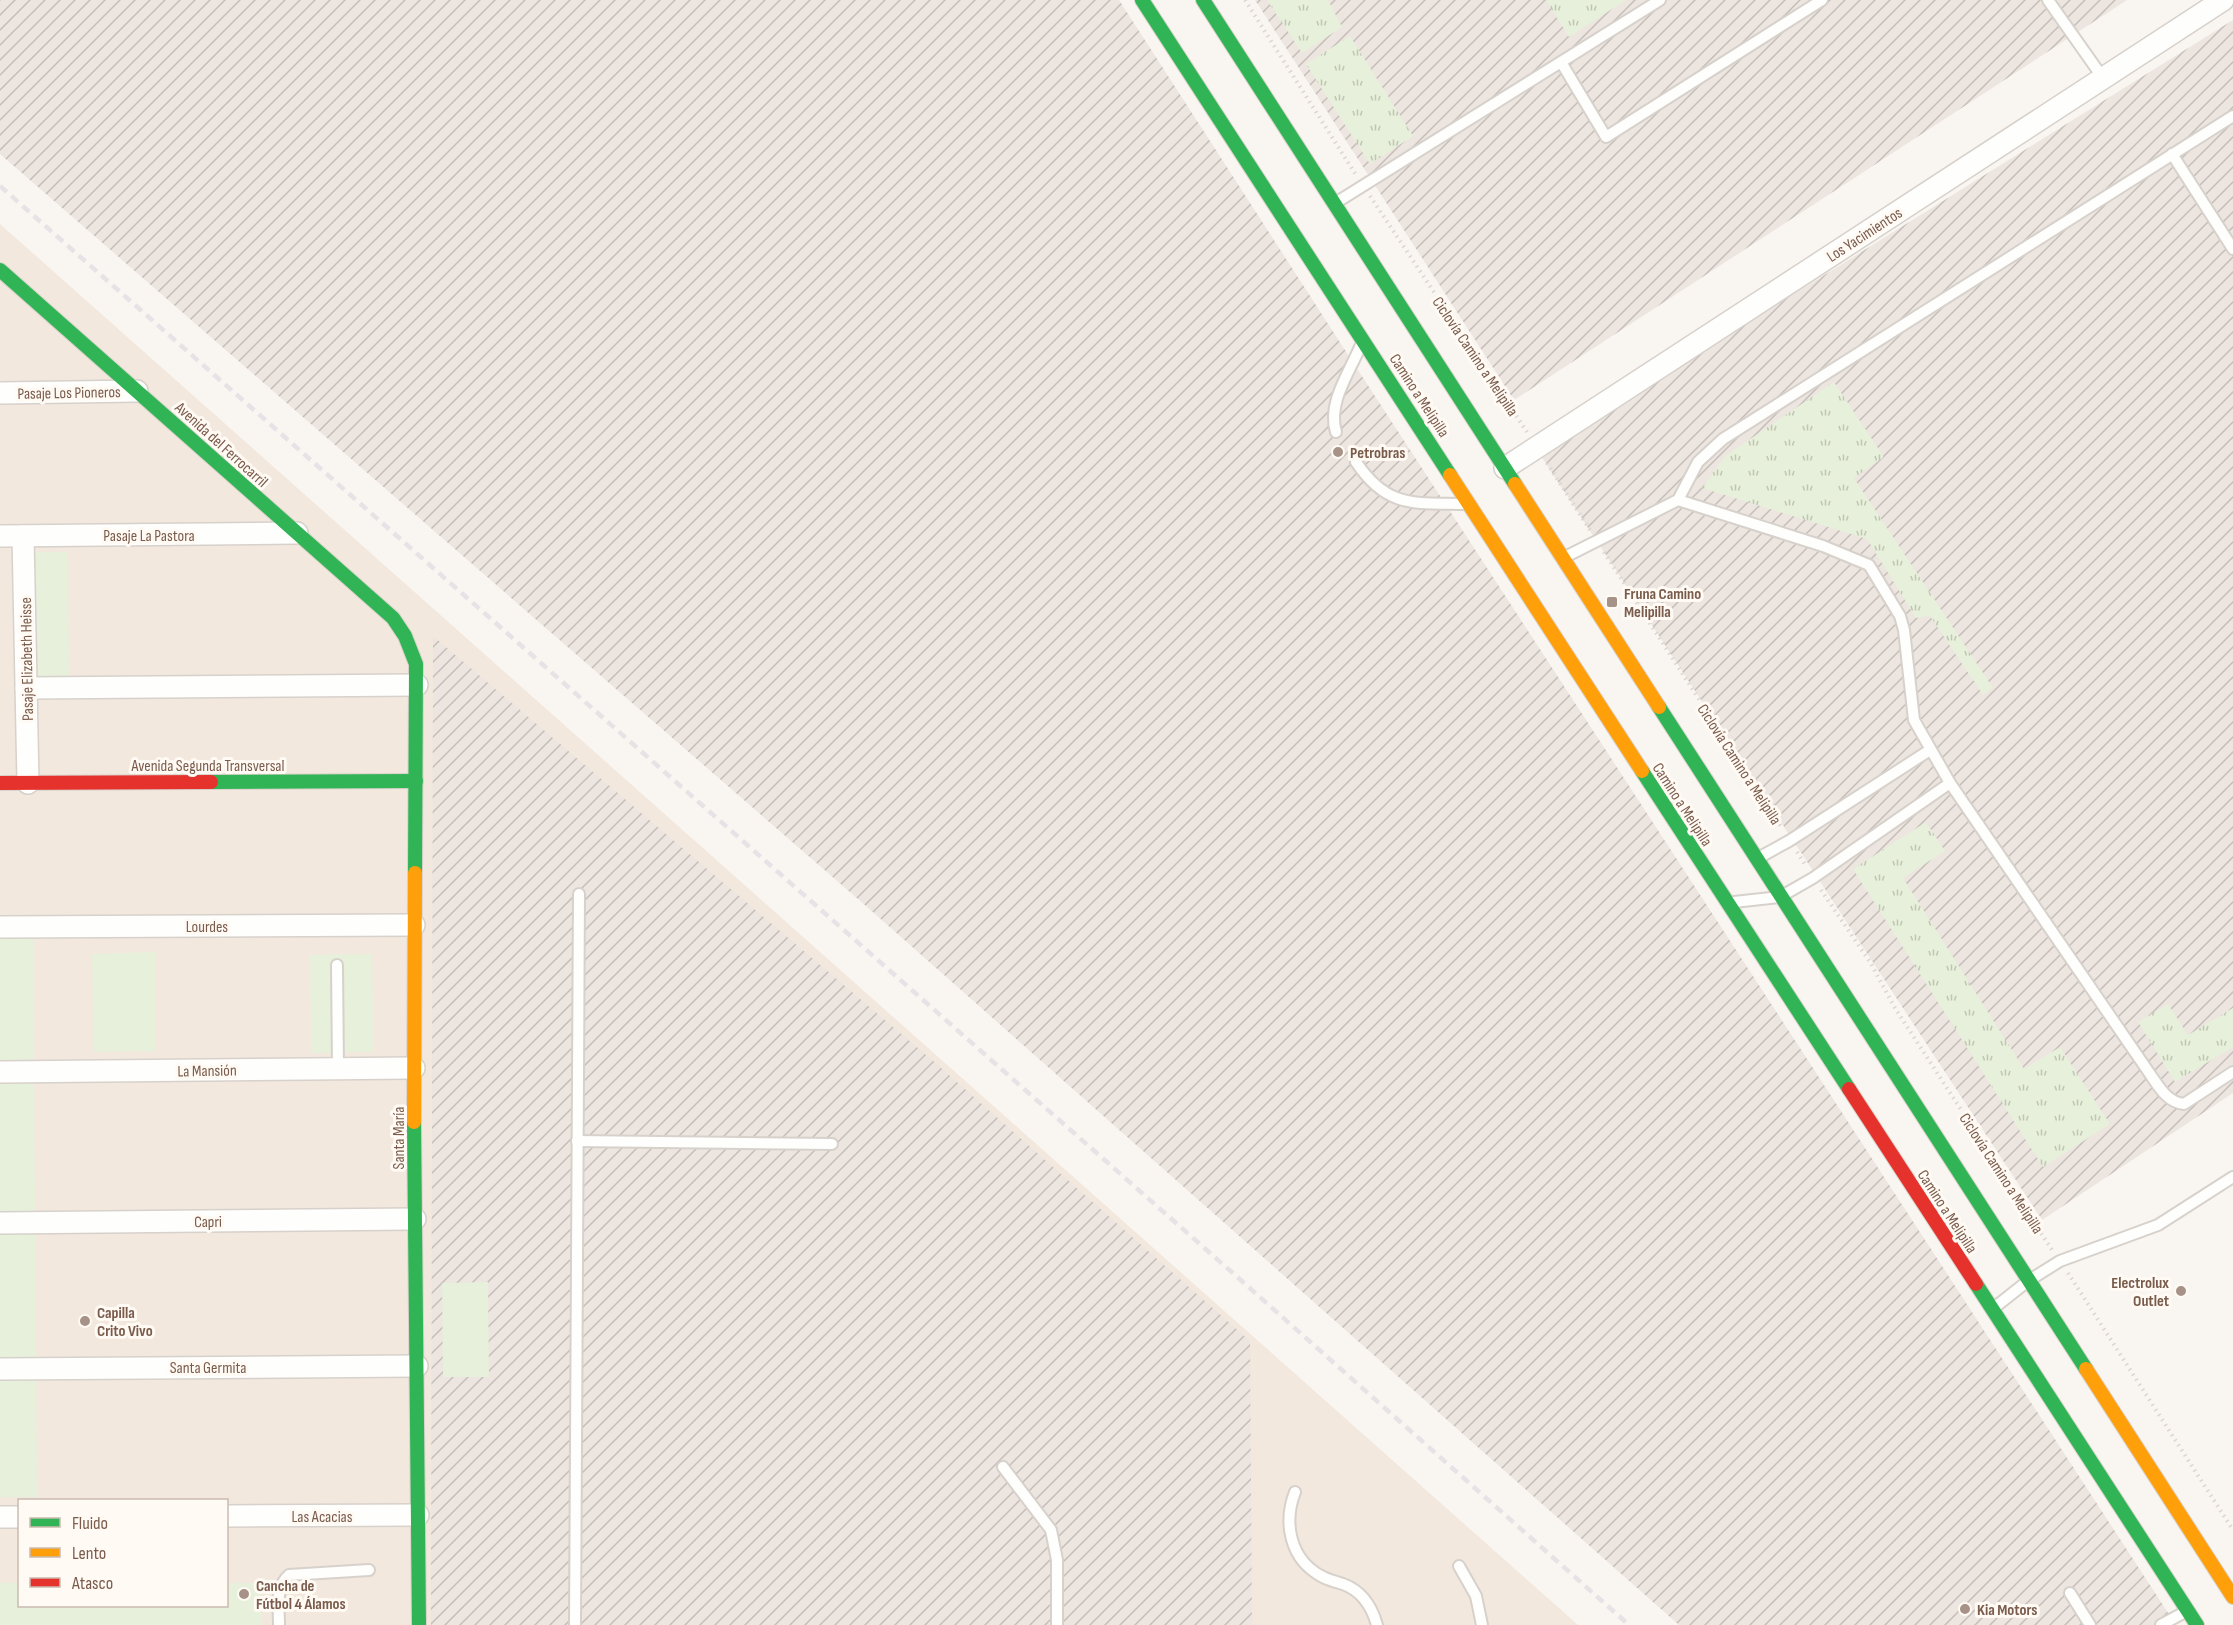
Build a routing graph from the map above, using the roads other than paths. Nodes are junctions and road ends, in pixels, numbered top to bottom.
1 (1142, 0) edge
2 (1203, 0) edge
3 (1660, 0) edge
4 (1822, 0) edge
5 (2048, 0) edge
6 (2223, 0) edge
7 (1561, 62) junction
8 (2103, 78) junction
9 (2233, 116) edge
10 (2172, 154) junction
11 (1335, 203) junction
12 (2233, 249) edge
13 (0, 270) edge
14 (1364, 338) junction
15 (137, 392) junction
16 (0, 393) edge
17 (1336, 432) dead end
18 (1356, 462) dead end
19 (1505, 468) junction
20 (1678, 500) junction
21 (1471, 505) junction
22 (297, 533) junction
23 (0, 536) edge
24 (23, 536) junction
25 (1563, 558) junction
26 (411, 651) joint
27 (417, 685) junction
28 (27, 688) junction
29 (1930, 750) junction
30 (416, 781) junction
31 (0, 783) edge
32 (28, 783) junction
33 (1950, 783) junction
34 (1756, 859) junction
35 (579, 894) dead end
36 (1780, 897) junction
37 (1728, 903) junction
38 (414, 925) junction
39 (0, 927) edge
40 (337, 965) dead end
41 (338, 1068) junction
42 (414, 1068) junction
43 (0, 1072) edge
44 (2233, 1072) edge
45 (578, 1141) junction
46 (832, 1144) dead end
47 (2233, 1177) edge
48 (415, 1219) junction
49 (0, 1223) edge
50 (2028, 1281) junction
51 (1992, 1309) junction
52 (417, 1366) junction
53 (0, 1369) edge
54 (1003, 1467) dead end
55 (1295, 1492) dead end
56 (418, 1515) junction
57 (228, 1516) edge
58 (0, 1517) edge
59 (18, 1517) edge
60 (1459, 1566) dead end
61 (369, 1570) dead end
62 (2070, 1593) dead end
63 (2233, 1597) edge
64 (2188, 1610) junction
65 (279, 1625) edge
66 (418, 1625) edge
67 (575, 1625) edge
68 (1057, 1625) edge
69 (1377, 1625) edge
70 (1482, 1625) edge
71 (2090, 1625) edge
72 (2161, 1625) edge
73 (2198, 1625) edge

1 - 14 main road, Camino a Melipilla
2 - 11 main road, Camino a Melipilla
3 - 7 lane
4 - 7 lane
5 - 8 lane
6 - 8 street, Los Yacimientos
7 - 11 lane
8 - 19 street, Los Yacimientos
9 - 10 lane
10 - 12 lane
10 - 20 lane
11 - 19 main road, Camino a Melipilla
13 - 15 main road, Avenida del Ferrocarril
14 - 17 lane
14 - 21 main road, Camino a Melipilla
15 - 16 street, Pasaje Los Pioneros
15 - 22 main road, Avenida del Ferrocarril
18 - 21 lane
19 - 25 main road, Camino a Melipilla
20 - 25 lane
20 - 29 lane
21 - 37 main road, Camino a Melipilla
22 - 24 street, Pasaje La Pastora
22 - 26 main road, Avenida del Ferrocarril
23 - 24 street, Pasaje La Pastora
24 - 28 street, Pasaje Elizabeth Heisse
25 - 34 main road, Camino a Melipilla
26 - 27 main road, Santa María
27 - 28 street
27 - 30 main road, Santa María
28 - 32 street, Pasaje Elizabeth Heisse
29 - 33 lane
29 - 34 lane
30 - 32 main road, Avenida Segunda Transversal
30 - 38 main road, Santa María
31 - 32 main road, Avenida Segunda Transversal
33 - 36 lane
33 - 44 lane
34 - 36 main road, Camino a Melipilla
35 - 45 lane
36 - 37 lane
36 - 50 main road, Camino a Melipilla
37 - 51 main road, Camino a Melipilla
38 - 39 street, Lourdes
38 - 42 main road, Santa María
40 - 41 lane
41 - 42 street, La Mansión
41 - 43 street, La Mansión
42 - 48 main road, Santa María
45 - 46 lane
45 - 67 lane
47 - 50 lane
48 - 49 street, Capri
48 - 52 main road, Santa María
50 - 51 lane
50 - 63 main road, Camino a Melipilla
51 - 64 main road, Camino a Melipilla
52 - 53 street, Santa Germita
52 - 56 main road, Santa María
54 - 68 lane
55 - 69 lane
56 - 57 street, Las Acacias
56 - 66 main road, Santa María
58 - 59 street
60 - 70 lane
61 - 65 lane
62 - 71 lane
64 - 72 lane
64 - 73 main road, Camino a Melipilla

